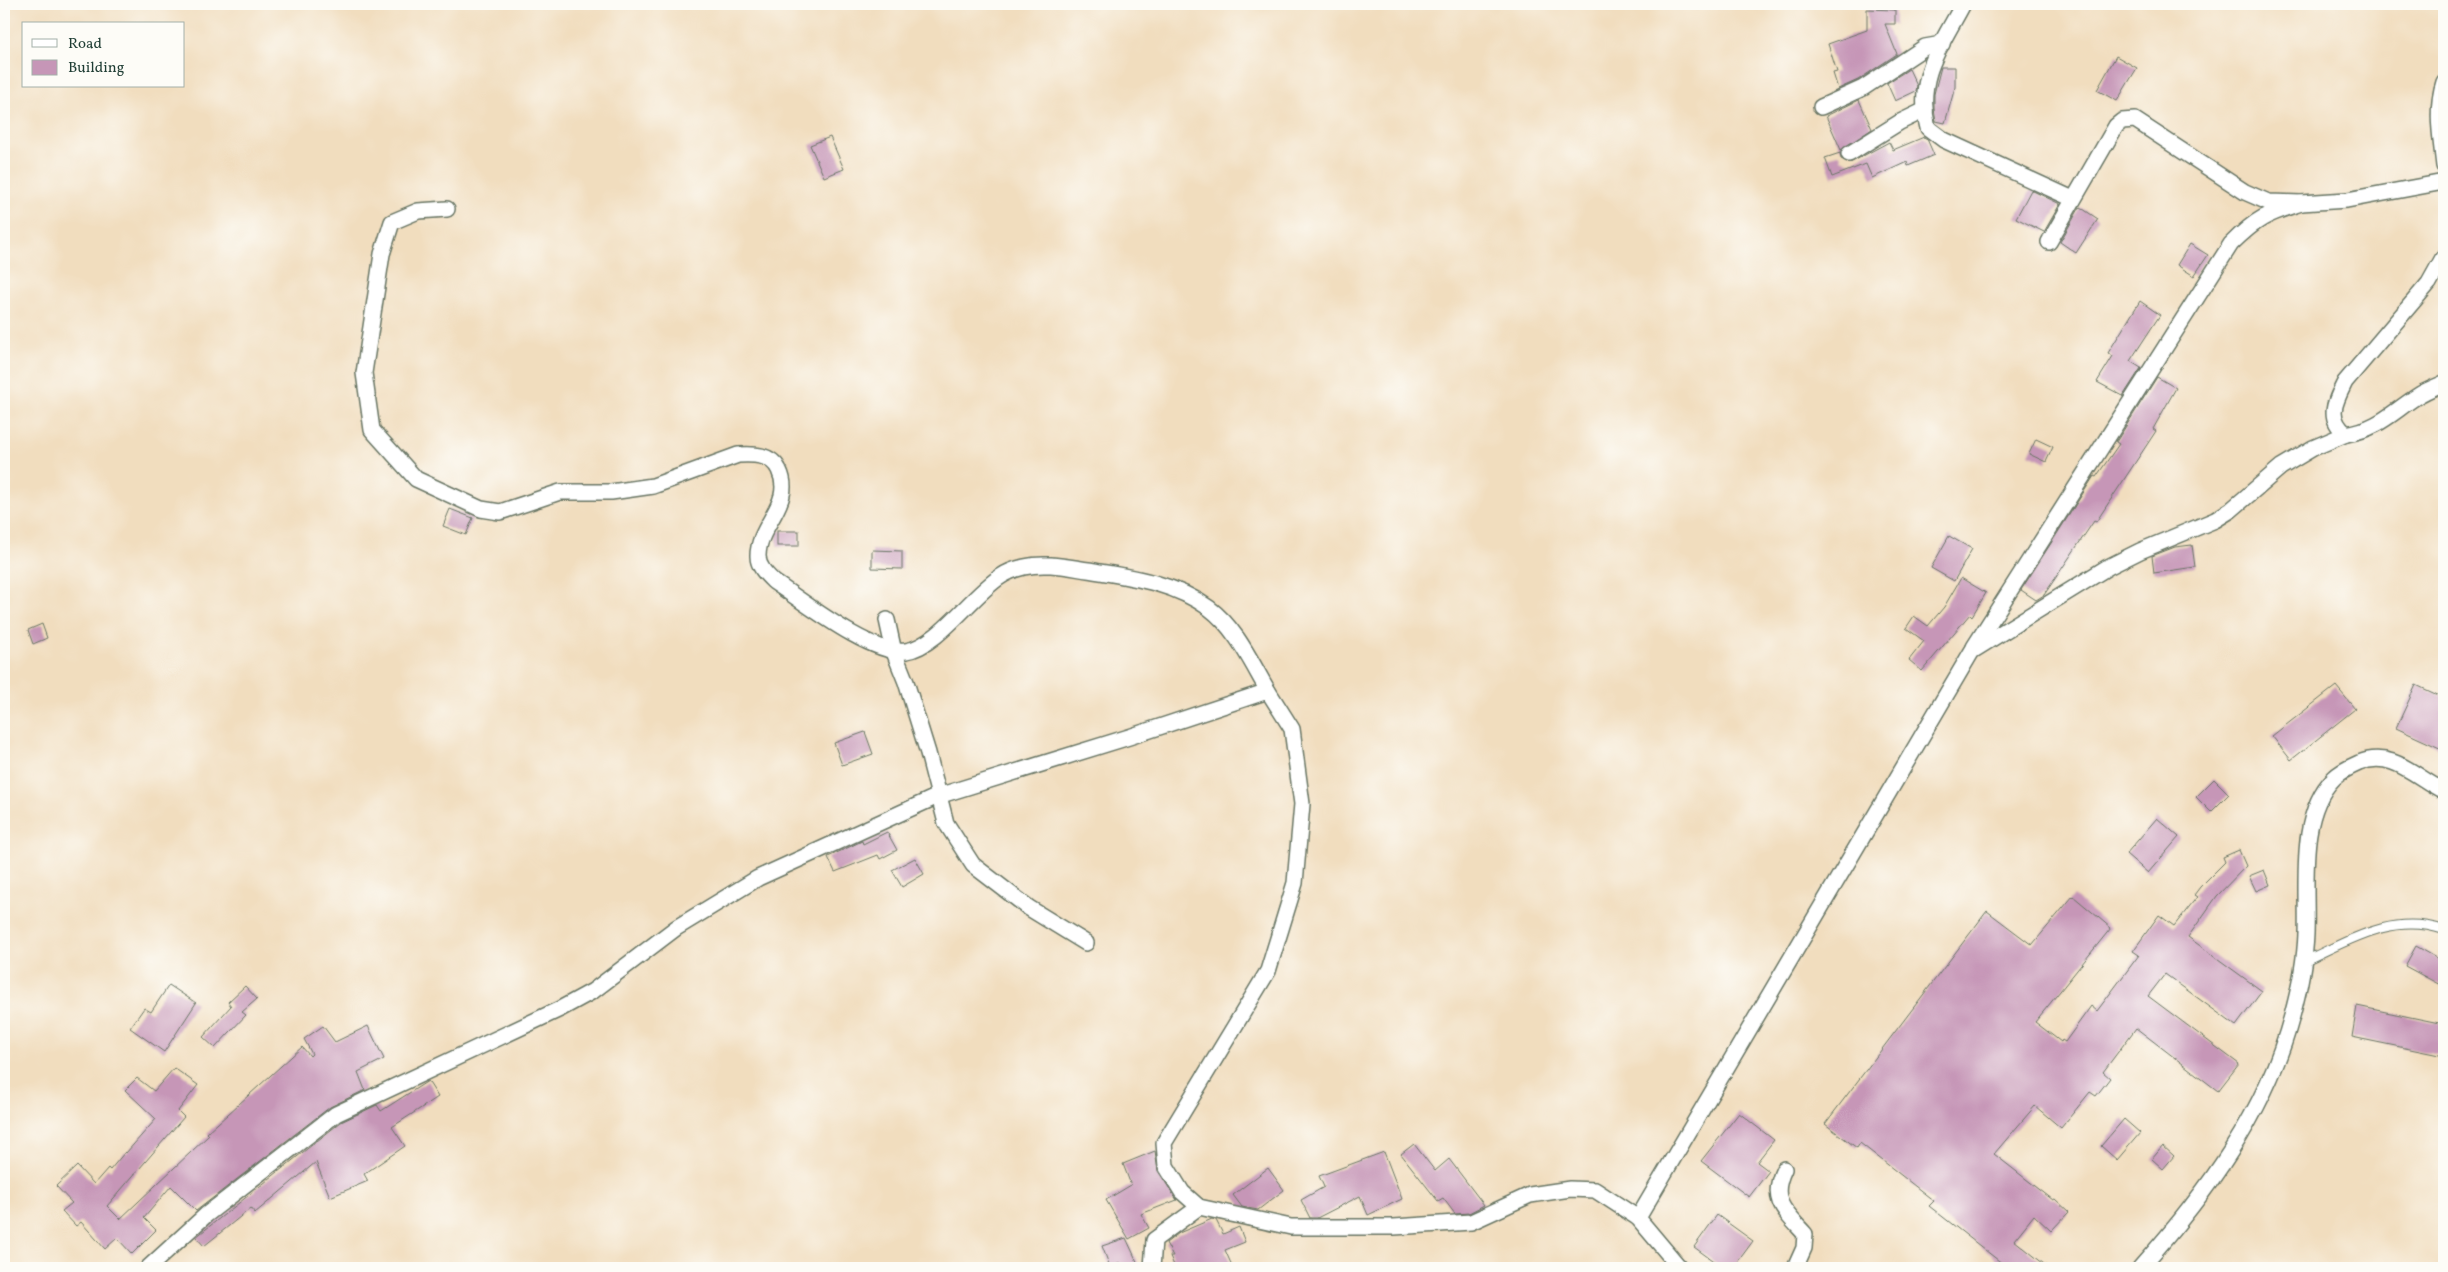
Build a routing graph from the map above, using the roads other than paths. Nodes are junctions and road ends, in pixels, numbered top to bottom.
1 (1963, 4) edge
2 (1942, 44) junction
3 (2444, 82) edge
4 (1821, 107) dead end
5 (1925, 110) junction
6 (1849, 154) dead end
7 (2444, 166) edge
8 (2444, 182) edge
9 (2074, 199) junction
10 (2301, 203) junction
11 (447, 208) dead end
12 (2049, 242) dead end
13 (2444, 256) edge
14 (2444, 383) edge
15 (2346, 434) junction
16 (887, 620) dead end
17 (1972, 651) junction
18 (894, 652) junction
19 (1268, 691) junction
20 (2444, 791) edge
21 (938, 796) junction
22 (2444, 930) edge
23 (1086, 942) dead end
24 (2302, 962) junction
25 (1784, 1169) dead end
26 (1199, 1207) junction
27 (1638, 1218) junction
28 (148, 1268) edge
29 (1152, 1268) edge
30 (1680, 1268) edge
31 (1795, 1268) edge
32 (2140, 1268) edge

1 - 2 street
2 - 4 street
2 - 5 street
3 - 7 street
5 - 6 street
5 - 9 street
8 - 10 street
9 - 10 street
9 - 12 street
10 - 17 street
11 - 18 street
13 - 15 street
14 - 15 street
15 - 17 street
16 - 18 street
17 - 27 street
18 - 19 street
18 - 21 street
19 - 21 street
19 - 26 street
20 - 24 street
21 - 23 street
21 - 28 street
22 - 24 lane
24 - 32 street
25 - 31 street
26 - 27 street
26 - 29 street
27 - 30 street

